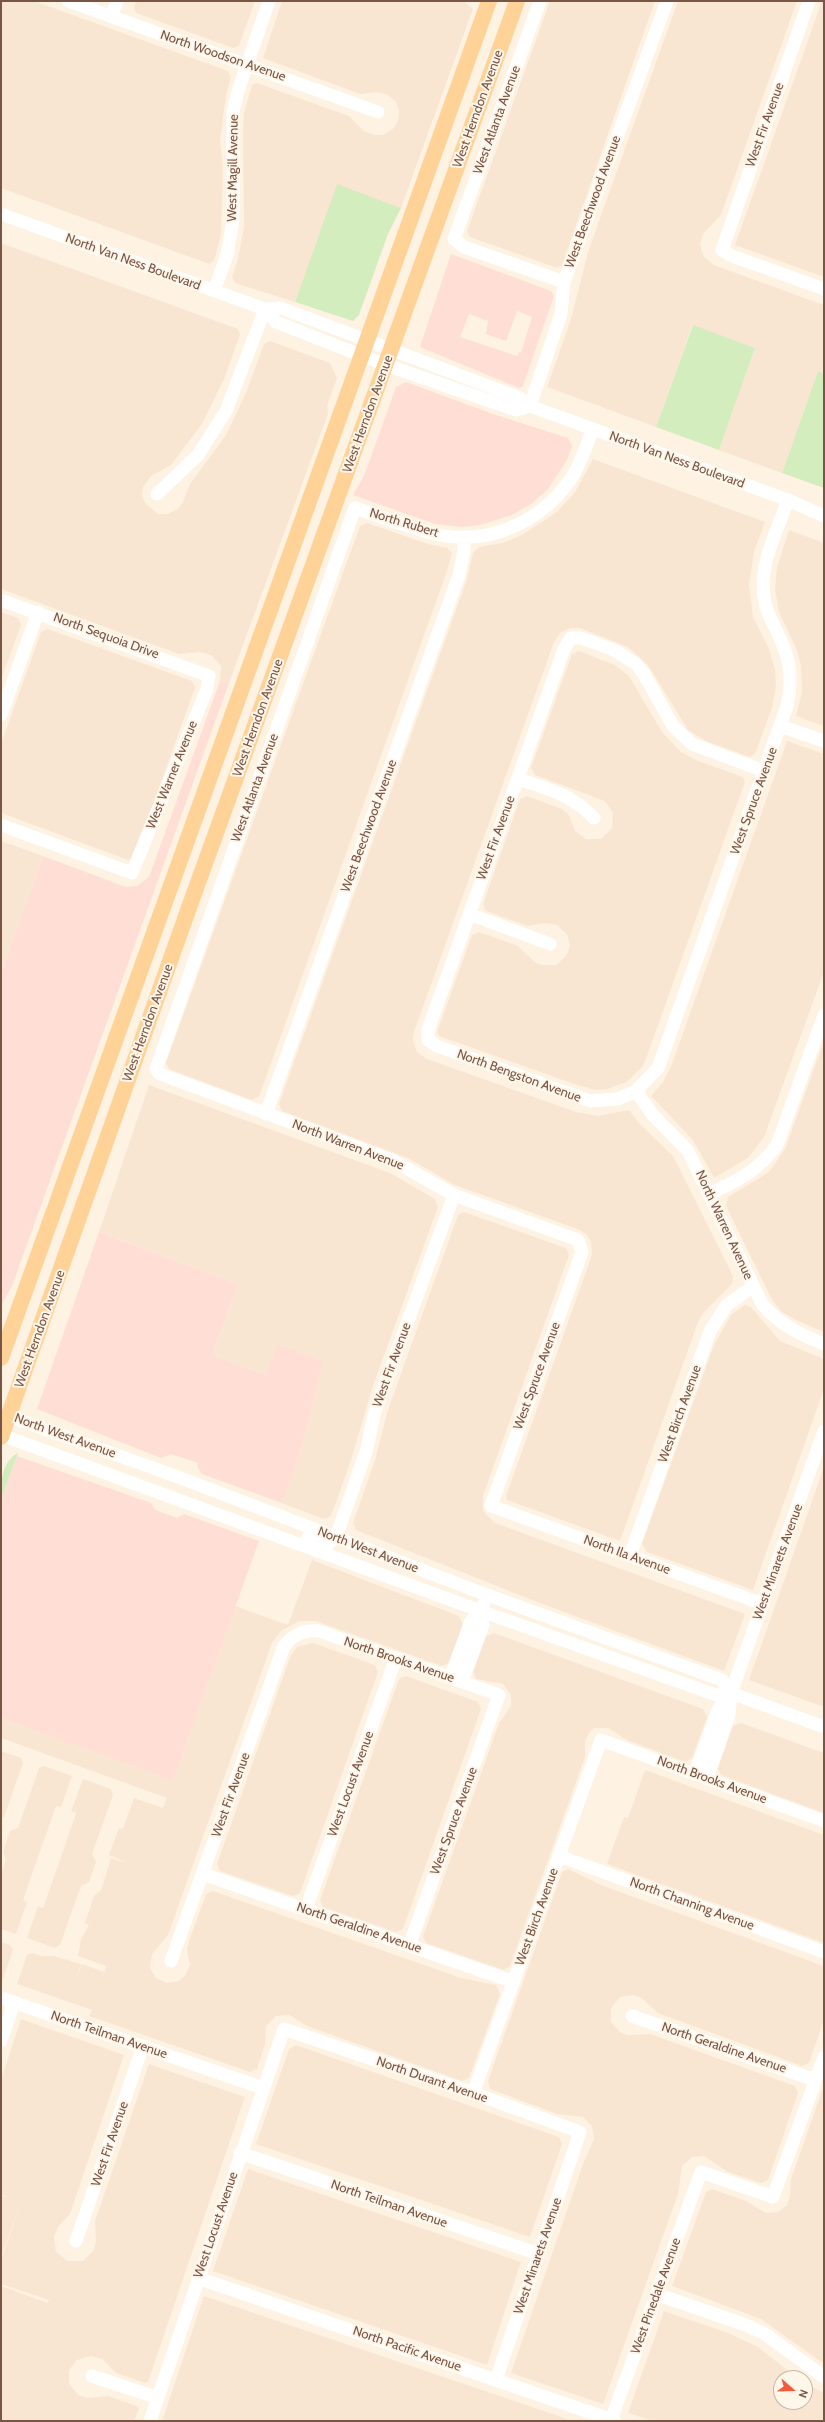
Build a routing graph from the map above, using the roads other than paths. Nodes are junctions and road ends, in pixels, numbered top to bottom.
1 (68, 1) edge
2 (117, 1) edge
3 (269, 1) edge
4 (489, 1) edge
5 (517, 1) edge
6 (540, 1) edge
7 (667, 1) edge
8 (809, 1) edge
9 (111, 17) junction
10 (247, 63) junction
11 (378, 112) dead end
12 (1, 214) edge
13 (564, 282) junction
14 (824, 289) edge
15 (214, 291) junction
16 (265, 309) junction
17 (364, 348) junction
18 (389, 358) junction
19 (530, 406) junction
20 (593, 429) junction
21 (157, 494) dead end
22 (788, 500) junction
23 (355, 508) joint
24 (824, 516) edge
25 (464, 537) junction
26 (1, 600) edge
27 (38, 612) junction
28 (209, 676) joint
29 (1, 715) edge
30 (780, 726) junction
31 (824, 741) edge
32 (764, 771) junction
33 (518, 779) junction
34 (594, 818) dead end
35 (1, 825) edge
36 (469, 914) junction
37 (550, 944) dead end
38 (824, 1015) edge
39 (428, 1040) joint
40 (156, 1069) joint
41 (636, 1091) junction
42 (266, 1114) junction
43 (709, 1194) junction
44 (454, 1195) junction
45 (581, 1246) joint
46 (752, 1287) junction
47 (824, 1344) edge
48 (1, 1358) edge
49 (5, 1414) edge
50 (824, 1431) edge
51 (1, 1435) edge
52 (490, 1506) joint
53 (254, 1527) junction
54 (336, 1538) junction
55 (630, 1556) junction
56 (487, 1595) junction
57 (763, 1604) junction
58 (482, 1611) junction
59 (298, 1634) joint
60 (396, 1658) junction
61 (456, 1680) junction
62 (731, 1692) junction
63 (499, 1695) joint
64 (824, 1727) edge
65 (601, 1740) joint
66 (701, 1775) junction
67 (824, 1821) edge
68 (559, 1856) junction
69 (203, 1874) junction
70 (306, 1909) junction
71 (409, 1946) junction
72 (824, 1952) edge
73 (171, 1961) dead end
74 (514, 1982) junction
75 (1, 1998) edge
76 (14, 2002) junction
77 (632, 2016) dead end
78 (284, 2029) joint
79 (1, 2041) edge
80 (143, 2046) junction
81 (824, 2057) edge
82 (815, 2080) junction
83 (263, 2088) junction
84 (473, 2093) junction
85 (580, 2132) joint
86 (240, 2154) junction
87 (76, 2241) dead end
88 (539, 2254) junction
89 (198, 2278) junction
90 (656, 2294) junction
91 (92, 2376) dead end
92 (824, 2377) edge
93 (496, 2380) junction
94 (158, 2398) junction
95 (613, 2420) edge
96 (150, 2421) edge

1 - 9 street, North Woodson Avenue
2 - 9 street
3 - 10 street, West Magill Avenue
4 - 17 main road, West Herndon Avenue
5 - 18 main road, West Herndon Avenue
6 - 13 street, West Atlanta Avenue
7 - 13 street, West Beechwood Avenue
8 - 14 street, West Fir Avenue
9 - 10 street, North Woodson Avenue
10 - 11 street, North Woodson Avenue
10 - 15 street, West Magill Avenue
12 - 15 street, North Van Ness Boulevard
13 - 19 street, West Beechwood Avenue
15 - 16 street, North Van Ness Boulevard
16 - 17 street, North Van Ness Boulevard
16 - 21 street
17 - 18 street, North Van Ness Boulevard
17 - 48 main road, West Herndon Avenue
18 - 19 street, North Van Ness Boulevard
18 - 49 main road, West Herndon Avenue
19 - 20 street, North Van Ness Boulevard
20 - 22 street, North Van Ness Boulevard
20 - 25 street, North Rubert
22 - 24 street, North Van Ness Boulevard
22 - 30 street, West Spruce Avenue
23 - 25 street, North Rubert
23 - 40 street, West Atlanta Avenue
25 - 42 street, West Beechwood Avenue
26 - 27 street, North Sequoia Drive
27 - 28 street, North Sequoia Drive
27 - 29 street
28 - 35 street, West Warner Avenue
30 - 31 street
30 - 32 street, West Spruce Avenue
32 - 33 street, West Fir Avenue
32 - 41 street, West Spruce Avenue
33 - 34 street
33 - 36 street, West Fir Avenue
36 - 37 street
36 - 39 street, West Fir Avenue
38 - 43 street
39 - 41 street, North Bengston Avenue
40 - 42 street, North Warren Avenue
41 - 43 street, North Warren Avenue
42 - 44 street, North Warren Avenue
43 - 46 street, North Warren Avenue
44 - 45 street, North Warren Avenue
44 - 54 street, West Fir Avenue
45 - 52 street, West Spruce Avenue
46 - 47 street, North Warren Avenue
46 - 55 street, West Birch Avenue
49 - 51 main road, West Herndon Avenue
49 - 54 street, North West Avenue
50 - 57 street, West Minarets Avenue
51 - 53 street, North West Avenue
52 - 55 street, North Ila Avenue
53 - 54 street
53 - 58 street, North West Avenue
54 - 56 street, North West Avenue
55 - 57 street, North Ila Avenue
56 - 58 street
56 - 62 street, North West Avenue
57 - 62 street, West Minarets Avenue
58 - 61 street
58 - 62 street, North West Avenue
59 - 60 street, North Brooks Avenue
59 - 69 street, West Fir Avenue
60 - 61 street, North Brooks Avenue
60 - 70 street, West Locust Avenue
61 - 63 street, North Brooks Avenue
62 - 64 street, North West Avenue
62 - 66 street, West Minarets Avenue
63 - 71 street, West Spruce Avenue
65 - 66 street, North Brooks Avenue
65 - 68 street, West Birch Avenue
66 - 67 street, North Brooks Avenue
68 - 72 street, North Channing Avenue
68 - 74 street, West Birch Avenue
69 - 70 street, North Geraldine Avenue
69 - 73 street, West Fir Avenue
70 - 71 street, North Geraldine Avenue
71 - 74 street, North Geraldine Avenue
74 - 84 street, West Birch Avenue
75 - 76 street, North Teilman Avenue
76 - 79 street
76 - 80 street, North Teilman Avenue
77 - 82 street, North Geraldine Avenue
78 - 83 street, West Locust Avenue
78 - 84 street, North Durant Avenue
80 - 83 street, North Teilman Avenue
80 - 87 street, West Fir Avenue
81 - 82 street
82 - 90 street, West Pinedale Avenue
83 - 86 street, West Locust Avenue
84 - 85 street, North Durant Avenue
85 - 88 street, West Minarets Avenue
86 - 88 street, North Teilman Avenue
86 - 89 street, West Locust Avenue
88 - 93 street, West Minarets Avenue
89 - 93 street, North Pacific Avenue
89 - 94 street, West Locust Avenue
90 - 92 street
90 - 95 street, West Pinedale Avenue
91 - 94 street
93 - 95 street, North Pacific Avenue
94 - 96 street, West Locust Avenue

